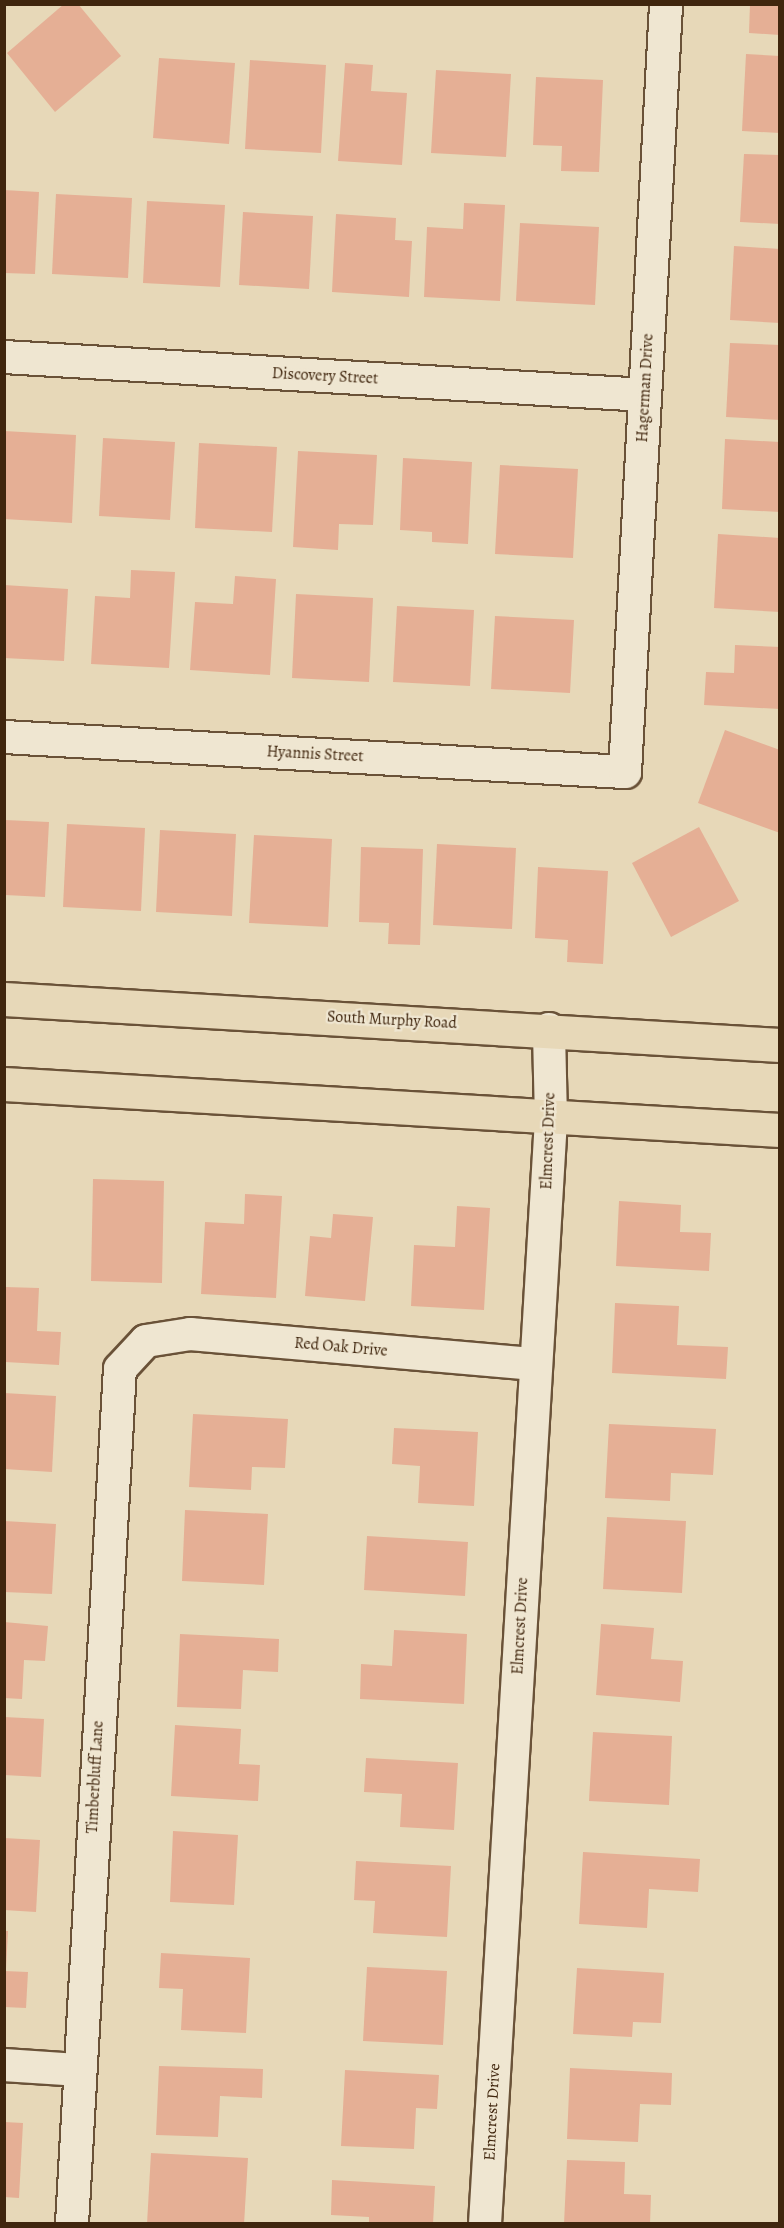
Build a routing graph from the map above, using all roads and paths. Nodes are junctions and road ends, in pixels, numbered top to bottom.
1 (666, 4) edge
2 (4, 357) edge
3 (645, 395) junction
4 (4, 737) edge
5 (625, 772) joint
6 (4, 999) edge
7 (549, 1029) junction
8 (780, 1045) edge
9 (4, 1084) edge
10 (551, 1120) junction
11 (780, 1130) edge
12 (146, 1341) joint
13 (535, 1365) junction
14 (4, 2065) edge
15 (80, 2070) junction
16 (72, 2223) edge
17 (485, 2223) edge

1 - 3 street, Hagerman Drive
2 - 3 street, Discovery Street
3 - 5 street, Hagerman Drive
4 - 5 street, Hyannis Street
6 - 7 main road, South Murphy Road
7 - 8 main road, South Murphy Road
7 - 10 street, Elmcrest Drive
9 - 10 main road
10 - 11 main road
10 - 13 street, Elmcrest Drive
12 - 13 street, Red Oak Drive
12 - 15 street, Timberbluff Lane
13 - 17 street, Elmcrest Drive
14 - 15 street
15 - 16 street, Timberbluff Lane

